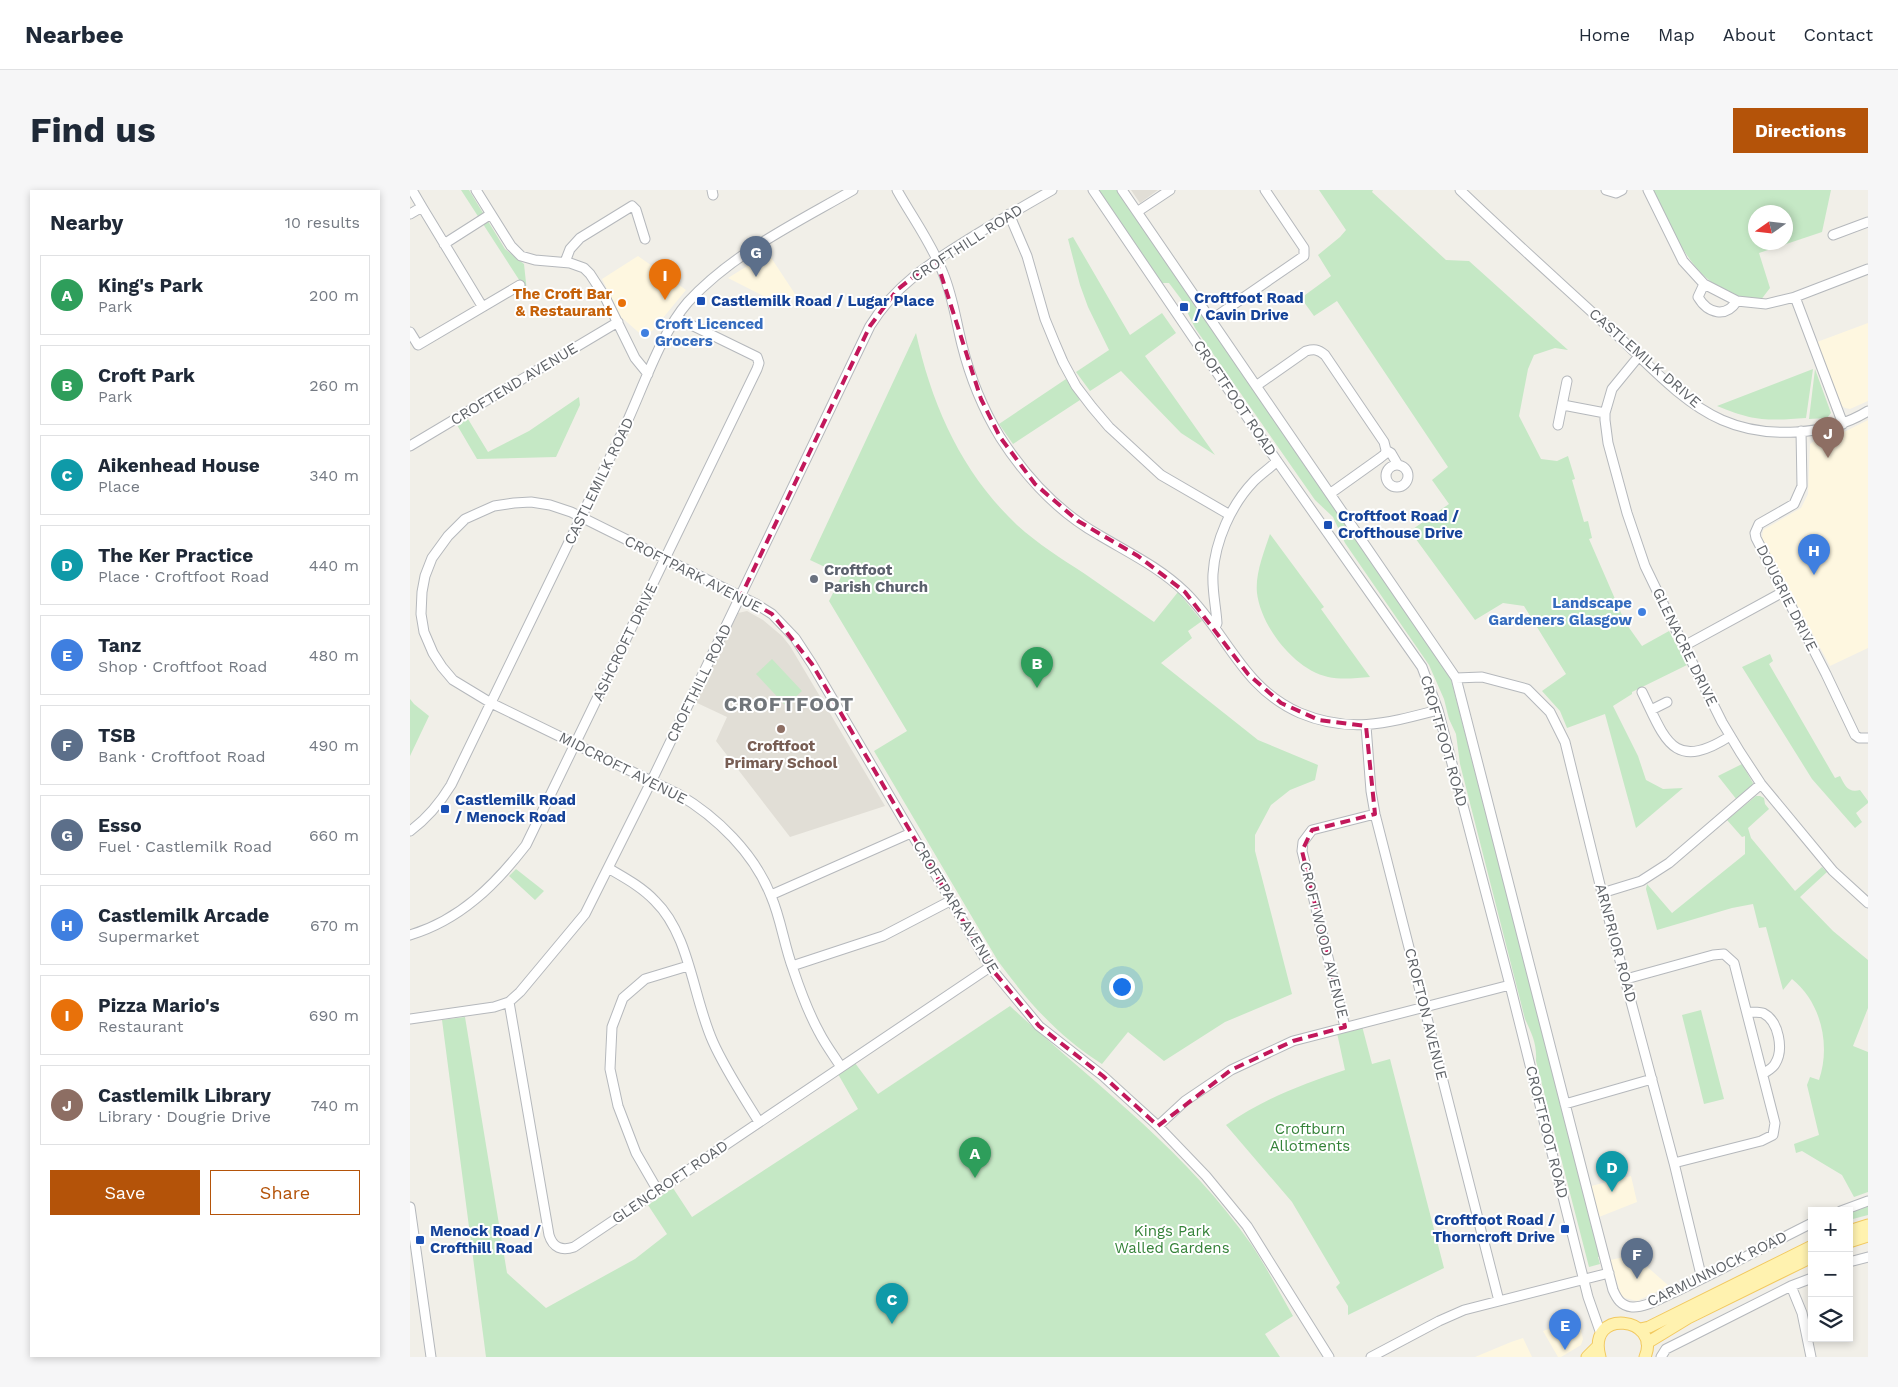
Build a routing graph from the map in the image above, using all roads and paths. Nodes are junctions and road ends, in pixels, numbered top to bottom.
1 (412, 190) edge
2 (476, 190) edge
3 (853, 190) edge
4 (897, 190) edge
5 (1052, 190) edge
6 (1093, 190) edge
7 (1122, 190) edge
8 (1170, 190) edge
9 (1265, 190) edge
10 (1460, 190) edge
11 (1606, 190) edge
12 (1622, 190) edge
13 (1648, 190) edge
14 (422, 207) junction
15 (1137, 212) junction
16 (410, 214) edge
17 (492, 214) junction
18 (1009, 214) junction
19 (1868, 222) edge
20 (1833, 235) dead end
21 (645, 239) dead end
22 (444, 244) junction
23 (936, 259) junction
24 (565, 262) junction
25 (1868, 269) edge
26 (1704, 284) junction
27 (520, 285) dead end
28 (1795, 297) junction
29 (1737, 301) junction
30 (482, 306) junction
31 (677, 318) junction
32 (1211, 320) junction
33 (618, 322) junction
34 (410, 332) edge
35 (418, 345) junction
36 (410, 351) edge
37 (1639, 356) junction
38 (648, 374) junction
39 (1567, 381) dead end
40 (1256, 386) junction
41 (1563, 405) junction
42 (1868, 411) edge
43 (1605, 413) junction
44 (1843, 424) junction
45 (1558, 425) dead end
46 (1801, 431) junction
47 (410, 446) edge
48 (1386, 450) junction
49 (1278, 461) junction
50 (1398, 465) dead end
51 (1331, 493) junction
52 (1230, 515) junction
53 (582, 518) junction
54 (665, 559) junction
55 (1783, 592) junction
56 (741, 596) junction
57 (1215, 628) junction
58 (1684, 646) junction
59 (1456, 678) junction
60 (1642, 692) dead end
61 (1667, 702) dead end
62 (491, 703) junction
63 (1438, 710) junction
64 (1651, 710) junction
65 (1366, 726) junction
66 (1730, 736) junction
67 (1868, 738) edge
68 (576, 743) junction
69 (652, 780) junction
70 (1761, 784) junction
71 (1375, 814) junction
72 (410, 831) edge
73 (912, 833) junction
74 (608, 868) junction
75 (1602, 893) junction
76 (771, 895) junction
77 (950, 901) junction
78 (1868, 903) edge
79 (410, 936) edge
80 (688, 966) junction
81 (792, 966) junction
82 (990, 967) junction
83 (1626, 979) junction
84 (1510, 985) junction
85 (509, 1002) junction
86 (1424, 1006) junction
87 (1747, 1012) junction
88 (410, 1019) edge
89 (1345, 1027) junction
90 (841, 1067) junction
91 (1763, 1074) junction
92 (1652, 1080) junction
93 (1565, 1104) junction
94 (759, 1122) junction
95 (1158, 1126) junction
96 (1674, 1163) junction
97 (658, 1191) junction
98 (1868, 1201) edge
99 (410, 1207) edge
100 (1852, 1207) edge
101 (1808, 1225) edge
102 (1868, 1225) edge
103 (1853, 1230) edge
104 (1868, 1236) edge
105 (1853, 1241) edge
106 (1808, 1248) edge
107 (1868, 1257) edge
108 (1808, 1259) edge
109 (1853, 1261) edge
110 (1609, 1273) junction
111 (1702, 1279) junction
112 (1584, 1280) junction
113 (1808, 1280) edge
114 (1791, 1286) junction
115 (1499, 1301) junction
116 (1621, 1304) joint
117 (1595, 1317) junction
118 (1611, 1325) junction
119 (1640, 1329) junction
120 (1601, 1334) junction
121 (1647, 1344) junction
122 (1599, 1352) edge
123 (431, 1357) edge
124 (1329, 1357) edge
125 (1371, 1357) edge
126 (1587, 1357) edge
127 (1645, 1357) edge
128 (1661, 1357) edge
129 (1811, 1357) edge

1 - 14 street
2 - 17 street
3 - 31 street, CASTLEMILK ROAD
4 - 23 street
5 - 18 street, CROFTHILL ROAD
6 - 49 street, CROFTFOOT ROAD
7 - 15 street, CROFTFOOT ROAD
8 - 15 street
9 - 32 street
10 - 37 street, CASTLEMILK DRIVE
11 - 12 street
13 - 26 street
14 - 16 street
14 - 22 street
15 - 32 street, CROFTFOOT ROAD
17 - 22 street
17 - 24 street
18 - 23 street, CROFTHILL ROAD
18 - 52 street
19 - 20 street
21 - 24 street
22 - 30 street
23 - 56 street, CROFTHILL ROAD
23 - 57 street
24 - 33 street
25 - 28 street
26 - 29 street
26 - 29 street
27 - 30 street
28 - 29 street
28 - 44 street
30 - 35 street
31 - 38 street, CASTLEMILK ROAD
31 - 54 street, ASHCROFT DRIVE
32 - 40 street, CROFTFOOT ROAD
33 - 38 street
33 - 47 street, CROFTEND AVENUE
34 - 35 street
35 - 36 street
37 - 43 street, GLENACRE DRIVE
37 - 46 street, CASTLEMILK DRIVE
38 - 53 street, CASTLEMILK ROAD
39 - 41 street
40 - 48 street
40 - 51 street, CROFTFOOT ROAD
41 - 43 street
41 - 45 street
42 - 44 street, CASTLEMILK DRIVE
43 - 58 street, GLENACRE DRIVE
44 - 46 street, CASTLEMILK DRIVE
46 - 55 street, DOUGRIE DRIVE
48 - 50 street
48 - 51 street
49 - 52 street
49 - 63 street, CROFTFOOT ROAD
51 - 59 street, CROFTFOOT ROAD
52 - 57 street
53 - 54 street, CROFTPARK AVENUE
53 - 62 street, CASTLEMILK ROAD
53 - 62 street, CROFTPARK AVENUE
54 - 56 street, CROFTPARK AVENUE
54 - 68 street, ASHCROFT DRIVE
55 - 58 street
55 - 67 street, DOUGRIE DRIVE
56 - 69 street, CROFTHILL ROAD
56 - 73 street, CROFTPARK AVENUE
57 - 65 street
58 - 66 street, GLENACRE DRIVE
59 - 75 street, ARNPRIOR ROAD
59 - 93 street, CROFTFOOT ROAD
60 - 64 street
61 - 64 street
62 - 68 street, MIDCROFT AVENUE
62 - 72 street, CASTLEMILK ROAD
63 - 65 street
63 - 84 street, CROFTFOOT ROAD
64 - 66 street
65 - 71 street, CROFTON AVENUE
66 - 70 street, GLENACRE DRIVE
68 - 69 street, MIDCROFT AVENUE
68 - 79 street, ASHCROFT DRIVE
69 - 74 street, CROFTHILL ROAD
69 - 76 street, MIDCROFT AVENUE
70 - 75 street
70 - 78 street, GLENACRE DRIVE
71 - 86 street, CROFTON AVENUE
71 - 89 street, CROFTWOOD AVENUE
73 - 76 street
73 - 77 street, CROFTPARK AVENUE
74 - 80 street
74 - 85 street, CROFTHILL ROAD
75 - 83 street, ARNPRIOR ROAD
76 - 81 street, MIDCROFT AVENUE
77 - 81 street
77 - 82 street, CROFTPARK AVENUE
80 - 94 street
80 - 97 street
81 - 90 street, MIDCROFT AVENUE
82 - 90 street, GLENCROFT ROAD
82 - 95 street, CROFTPARK AVENUE
83 - 87 street
83 - 92 street, ARNPRIOR ROAD
84 - 86 street
84 - 112 street, CROFTFOOT ROAD
85 - 88 street
85 - 97 street, GLENCROFT ROAD
86 - 89 street
86 - 115 street, CROFTON AVENUE
87 - 91 street
87 - 91 street
89 - 95 street
90 - 94 street, GLENCROFT ROAD
91 - 96 street
92 - 93 street
92 - 96 street, ARNPRIOR ROAD
93 - 110 street, CROFTFOOT ROAD
94 - 97 street, GLENCROFT ROAD
95 - 124 street, CROFTPARK AVENUE
96 - 111 street, ARNPRIOR ROAD
98 - 100 street
99 - 123 street
101 - 111 street, CARMUNNOCK ROAD
102 - 103 main road
104 - 105 main road
106 - 119 main road, CARMUNNOCK ROAD
107 - 109 street
108 - 121 main road, CARMUNNOCK ROAD
110 - 112 street
110 - 116 street, CROFTFOOT ROAD
111 - 116 street, CARMUNNOCK ROAD
112 - 115 street
112 - 117 street, CROFTFOOT ROAD
113 - 114 street
114 - 128 street
114 - 129 street
115 - 125 street
117 - 118 street
117 - 120 street, CROFTFOOT ROAD
118 - 119 main road
118 - 120 main road
119 - 121 main road
120 - 122 main road
121 - 127 main road
122 - 126 main road

